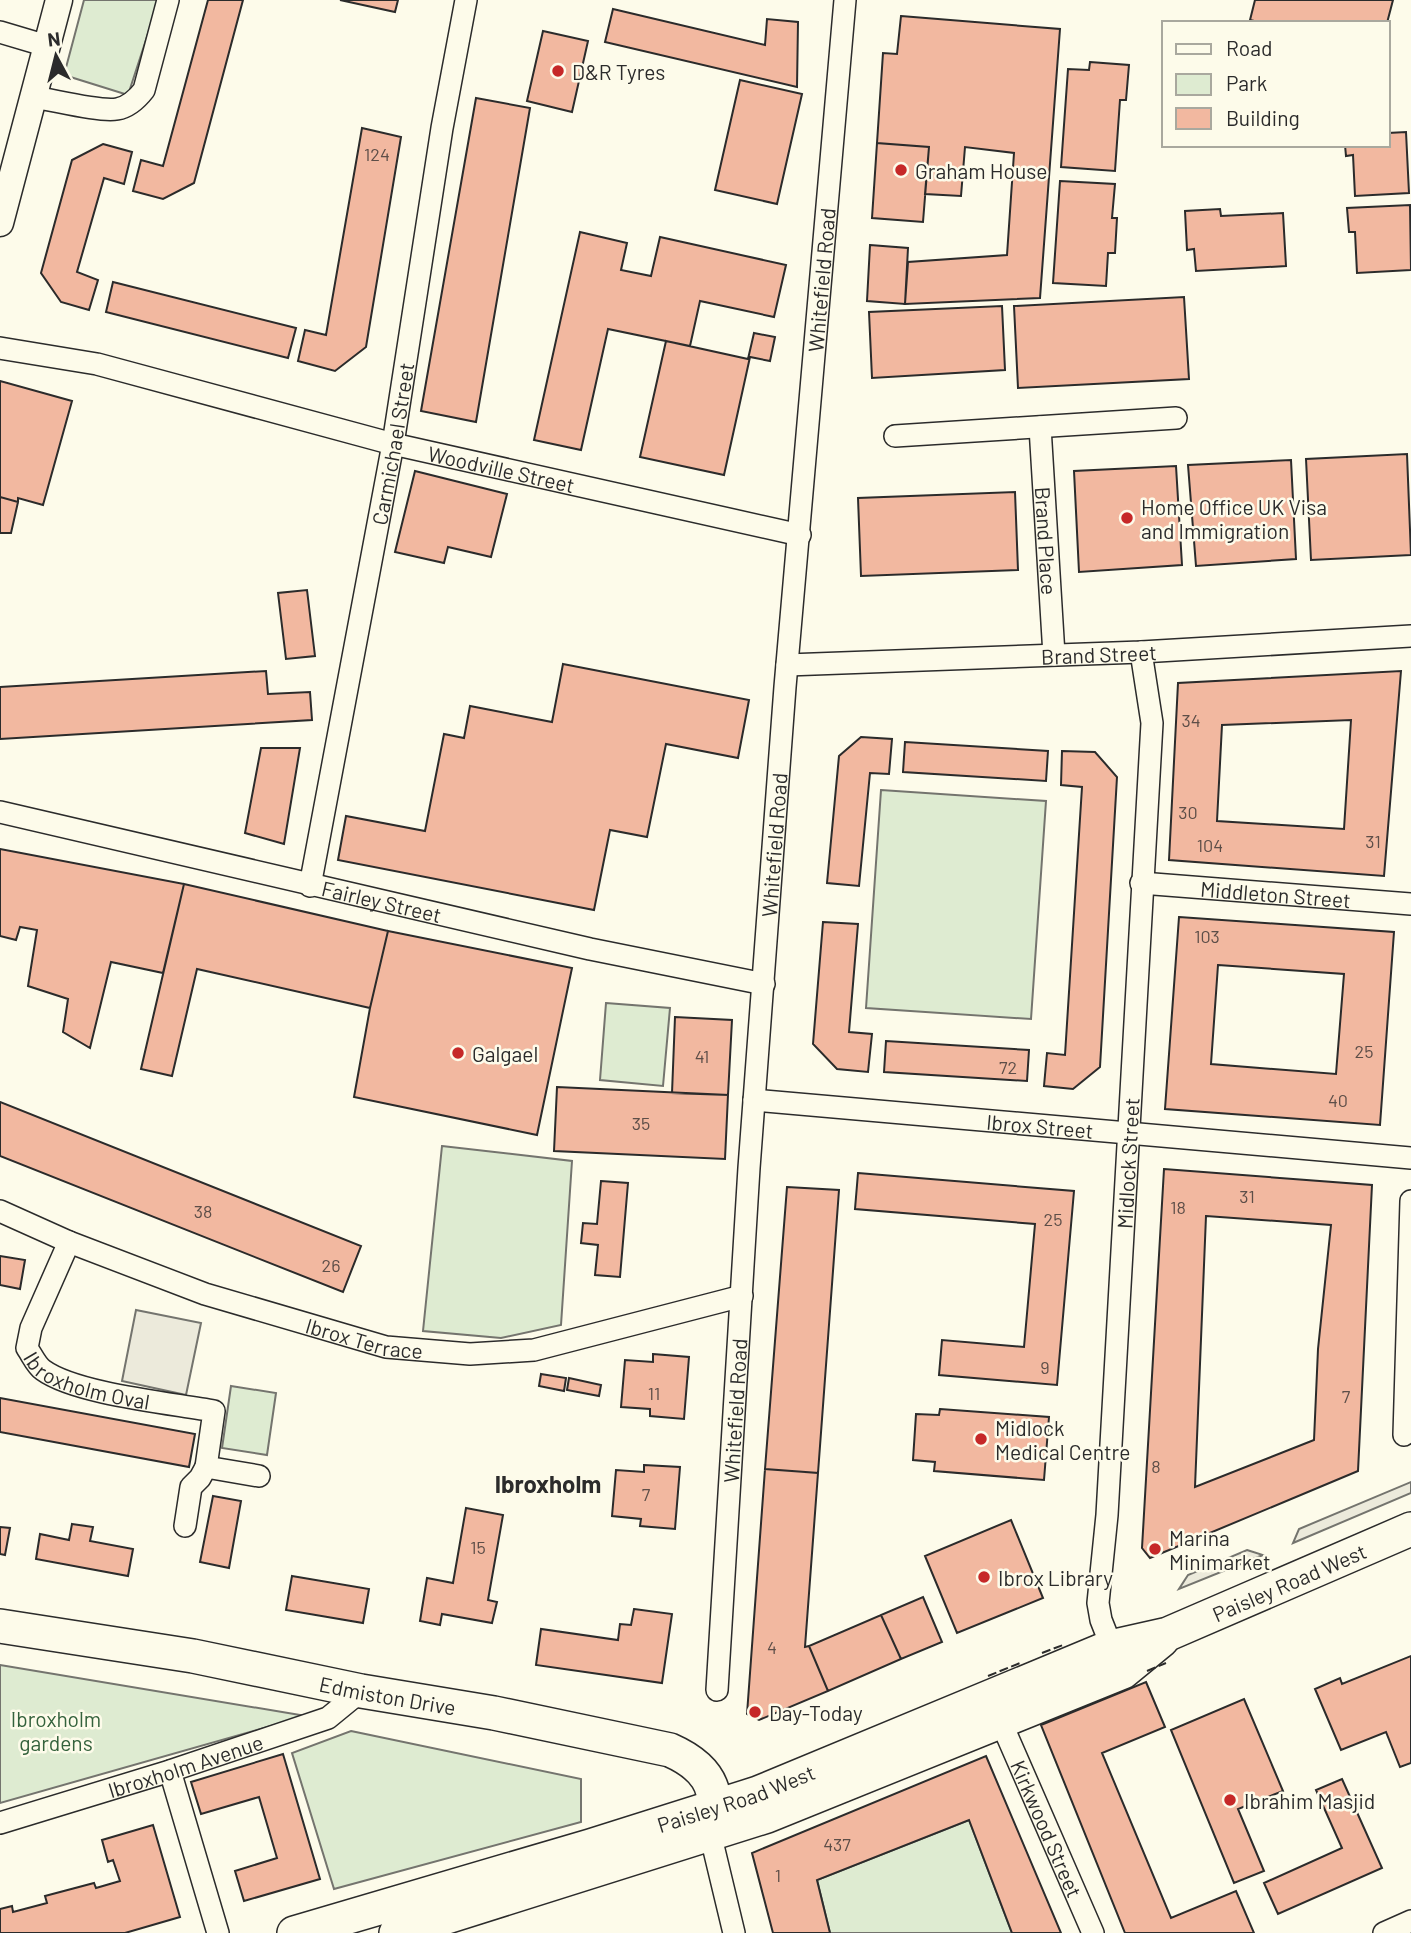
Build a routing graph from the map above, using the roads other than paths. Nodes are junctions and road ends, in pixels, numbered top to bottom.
1 (59, 0) edge
2 (169, 0) edge
3 (466, 0) edge
4 (845, 0) edge
5 (0, 32) edge
6 (47, 46) junction
7 (33, 97) junction
8 (0, 223) edge
9 (0, 348) edge
10 (1177, 418) dead end
11 (1040, 427) junction
12 (895, 436) dead end
13 (393, 444) junction
14 (800, 535) junction
15 (1411, 636) edge
16 (1141, 652) junction
17 (1054, 655) junction
18 (787, 665) junction
19 (0, 812) edge
20 (1141, 883) junction
21 (310, 886) junction
22 (1411, 904) edge
23 (764, 984) junction
24 (754, 1100) junction
25 (1129, 1133) junction
26 (1411, 1158) edge
27 (1411, 1201) edge
28 (0, 1211) edge
29 (69, 1242) junction
30 (742, 1296) junction
31 (1404, 1435) dead end
32 (206, 1467) junction
33 (259, 1476) dead end
34 (185, 1526) dead end
35 (1411, 1530) edge
36 (0, 1626) edge
37 (1117, 1660) junction
38 (717, 1690) dead end
39 (361, 1691) junction
40 (1001, 1722) junction
41 (170, 1771) junction
42 (713, 1819) junction
43 (0, 1823) edge
44 (1411, 1921) edge
45 (218, 1933) edge
46 (294, 1933) edge
47 (396, 1933) edge
48 (734, 1933) edge
49 (1093, 1933) edge
50 (1384, 1933) edge

1 - 6 street
2 - 7 street
3 - 13 street, Carmichael Street
4 - 14 street, Whitefield Road
5 - 6 street
6 - 7 street
7 - 8 street
9 - 13 street, Woodville Street
10 - 11 street
11 - 12 street
11 - 17 street, Brand Place
13 - 14 street, Woodville Street
13 - 21 street, Carmichael Street
14 - 18 street, Whitefield Road
15 - 16 street, Brand Street
16 - 17 street, Brand Street
16 - 20 street, Midlock Street
17 - 18 street, Brand Street
18 - 23 street, Whitefield Road
19 - 21 street, Fairley Street
20 - 22 street, Middleton Street
20 - 25 street, Midlock Street
21 - 23 street, Fairley Street
23 - 24 street, Whitefield Road
24 - 25 street, Ibrox Street
24 - 30 street, Whitefield Road
25 - 26 street, Ibrox Street
25 - 37 street, Midlock Street
27 - 31 street
28 - 29 street, Ibrox Terrace
29 - 30 street, Ibrox Terrace
29 - 32 street, Ibroxholm Oval
30 - 38 street, Whitefield Road
32 - 33 street
32 - 34 street, Ibroxholm Oval
35 - 37 main road, Paisley Road West
36 - 39 main road, Edmiston Drive
37 - 40 main road, Paisley Road West
37 - 42 main road, Paisley Road West
39 - 41 street, Ibroxholm Avenue
39 - 42 main road, Edmiston Drive
40 - 42 main road, Paisley Road West
40 - 49 street, Kirkwood Street
41 - 43 street, Ibroxholm Avenue
41 - 45 street
42 - 46 main road, Paisley Road West
42 - 47 main road, Paisley Road West
42 - 48 street
44 - 50 street

